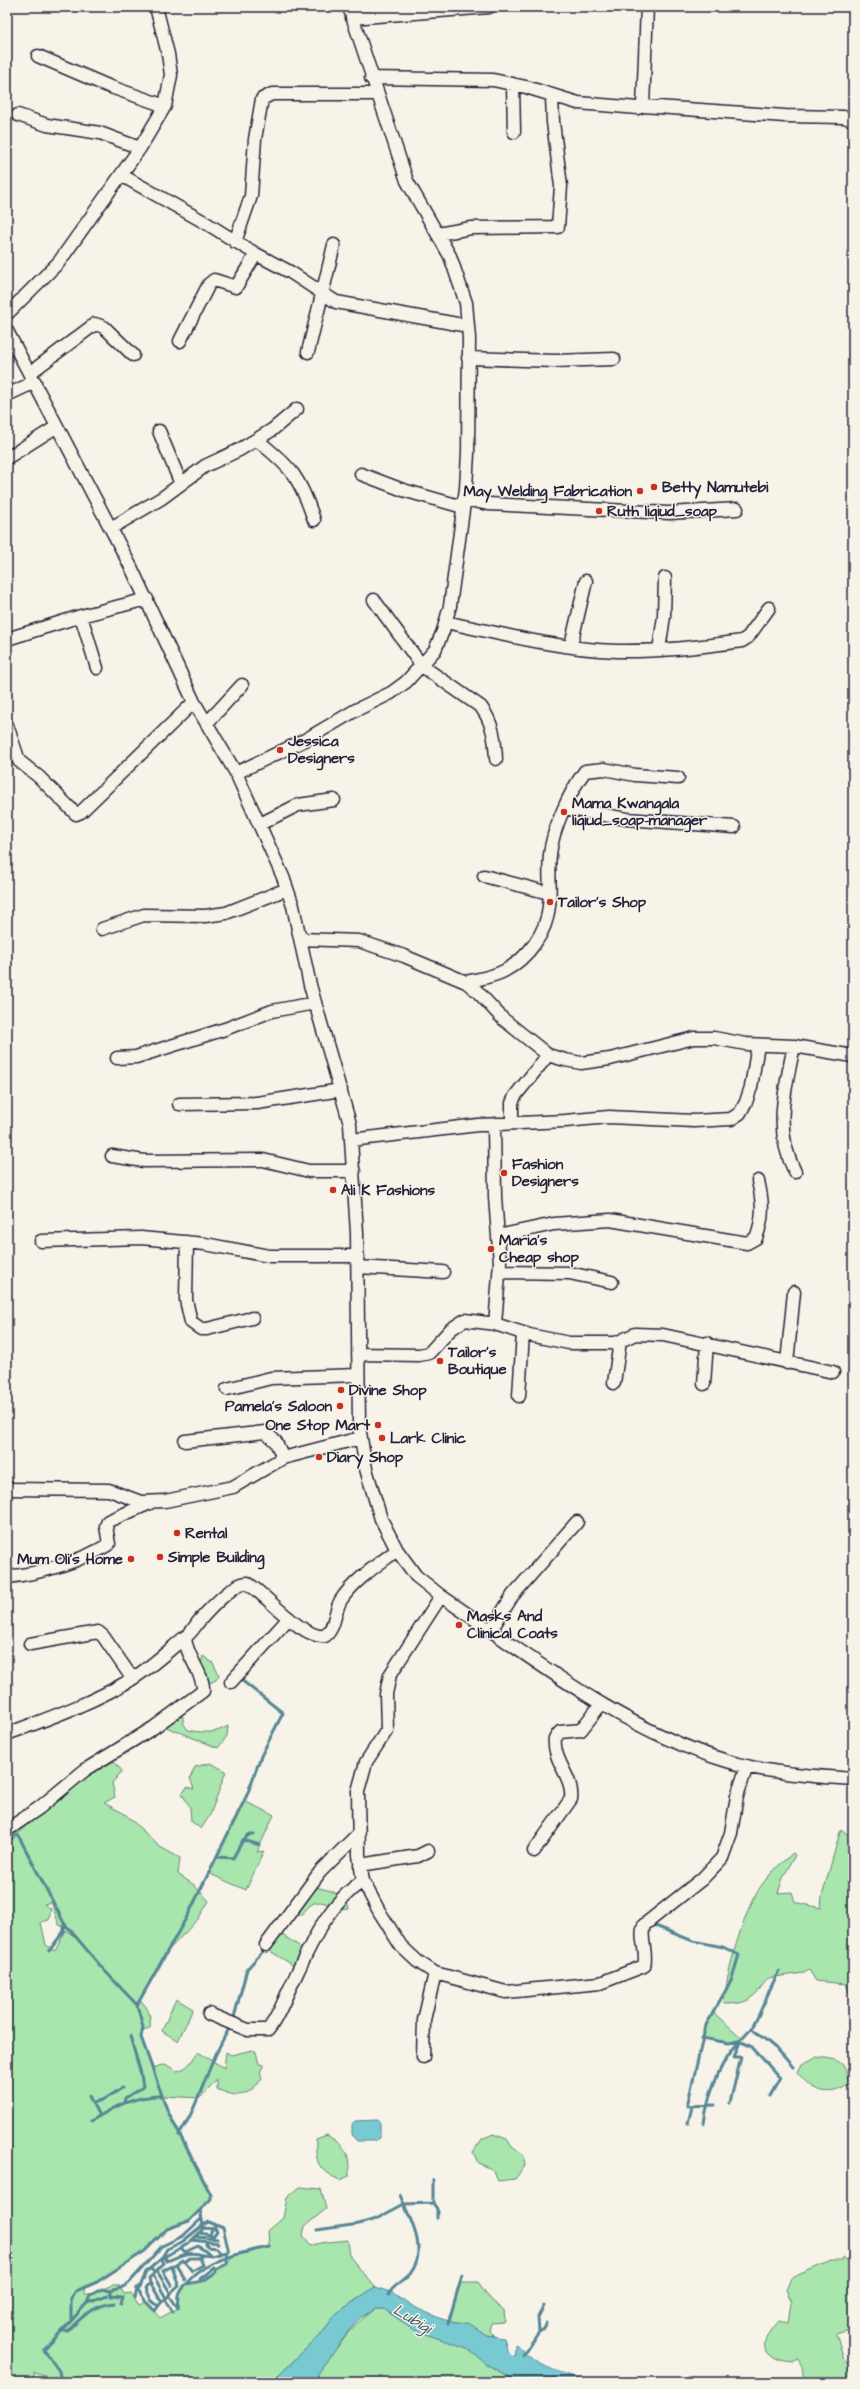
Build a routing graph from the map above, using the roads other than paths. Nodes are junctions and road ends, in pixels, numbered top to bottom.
1 (156, 7) edge
2 (489, 7) edge
3 (647, 7) edge
4 (351, 13) edge
5 (38, 56) dead end
6 (371, 78) junction
7 (513, 84) junction
8 (377, 94) junction
9 (552, 96) junction
10 (165, 106) junction
11 (643, 106) junction
12 (18, 115) dead end
13 (853, 120) edge
14 (514, 132) dead end
15 (140, 148) junction
16 (122, 175) junction
17 (438, 234) junction
18 (235, 242) junction
19 (334, 245) dead end
20 (256, 254) junction
21 (322, 291) junction
22 (7, 314) edge
23 (468, 326) junction
24 (7, 331) edge
25 (180, 341) dead end
26 (308, 352) dead end
27 (133, 355) dead end
28 (468, 358) junction
29 (614, 359) dead end
30 (33, 378) junction
31 (7, 395) edge
32 (297, 409) dead end
33 (56, 427) junction
34 (159, 431) dead end
35 (257, 440) junction
36 (7, 458) edge
37 (361, 474) dead end
38 (181, 484) junction
39 (464, 503) junction
40 (737, 509) dead end
41 (314, 520) dead end
42 (111, 528) junction
43 (666, 578) dead end
44 (586, 581) dead end
45 (147, 599) junction
46 (374, 600) dead end
47 (769, 608) dead end
48 (81, 616) junction
49 (446, 622) junction
50 (7, 639) edge
51 (571, 645) junction
52 (659, 650) junction
53 (422, 666) junction
54 (96, 668) dead end
55 (242, 685) dead end
56 (194, 702) junction
57 (207, 723) junction
58 (7, 725) edge
59 (496, 759) dead end
60 (236, 773) junction
61 (678, 778) dead end
62 (334, 800) dead end
63 (565, 808) junction
64 (260, 824) junction
65 (734, 827) dead end
66 (484, 876) dead end
67 (287, 889) junction
68 (549, 893) junction
69 (102, 929) dead end
70 (300, 939) junction
71 (466, 982) junction
72 (314, 1003) junction
73 (758, 1045) junction
74 (794, 1046) junction
75 (548, 1055) junction
76 (853, 1056) edge
77 (117, 1058) dead end
78 (341, 1090) junction
79 (179, 1104) dead end
80 (512, 1123) junction
81 (494, 1124) junction
82 (351, 1140) junction
83 (112, 1156) dead end
84 (354, 1171) junction
85 (795, 1172) dead end
86 (758, 1181) dead end
87 (498, 1236) junction
88 (41, 1241) dead end
89 (187, 1242) junction
90 (358, 1261) junction
91 (443, 1272) dead end
92 (499, 1272) junction
93 (612, 1282) dead end
94 (794, 1292) dead end
95 (252, 1318) dead end
96 (495, 1324) junction
97 (523, 1333) junction
98 (620, 1341) junction
99 (707, 1343) junction
100 (358, 1354) junction
101 (787, 1363) junction
102 (833, 1372) dead end
103 (358, 1375) junction
104 (614, 1382) dead end
105 (704, 1384) dead end
106 (227, 1389) dead end
107 (519, 1396) dead end
108 (360, 1438) junction
109 (185, 1441) dead end
110 (284, 1458) junction
111 (7, 1489) edge
112 (150, 1503) junction
113 (577, 1522) dead end
114 (397, 1550) junction
115 (7, 1577) edge
116 (441, 1596) junction
117 (289, 1618) junction
118 (491, 1630) junction
119 (185, 1637) junction
120 (30, 1644) dead end
121 (132, 1678) junction
122 (231, 1682) dead end
123 (601, 1704) junction
124 (7, 1734) edge
125 (747, 1766) junction
126 (853, 1780) edge
127 (7, 1830) edge
128 (358, 1834) junction
129 (428, 1851) dead end
130 (534, 1851) dead end
131 (360, 1865) junction
132 (363, 1881) junction
133 (266, 1945) dead end
134 (435, 1973) junction
135 (209, 2014) dead end
136 (423, 2057) dead end

1 - 10 street
2 - 4 street
3 - 11 street
4 - 6 street
5 - 10 street
6 - 7 street
6 - 8 street
7 - 9 street
7 - 14 street
8 - 17 street
8 - 18 street
9 - 11 street
9 - 17 street
10 - 15 street
11 - 13 street
12 - 15 street
15 - 16 street
16 - 18 street
16 - 22 street
17 - 23 street
18 - 20 street
19 - 21 street
20 - 21 street
20 - 25 street
21 - 23 street
21 - 26 street
23 - 28 street
24 - 30 street
27 - 30 street
28 - 29 street
28 - 39 street
30 - 31 street
30 - 33 street
32 - 35 street
33 - 36 street
33 - 42 street
34 - 38 street
35 - 38 street
35 - 41 street
37 - 39 street
38 - 42 street
39 - 40 street
39 - 49 street
42 - 45 street
43 - 52 street
44 - 51 street
45 - 48 street
45 - 56 street
46 - 53 street
47 - 52 street
48 - 50 street
48 - 54 street
49 - 51 street
49 - 53 street
51 - 52 street
53 - 59 street
53 - 60 street
55 - 57 street
56 - 57 street
56 - 58 street
57 - 60 street
60 - 64 street
61 - 63 street
62 - 64 street
63 - 65 street
63 - 68 street
64 - 67 street
66 - 68 street
67 - 69 street
67 - 70 street
68 - 71 street
70 - 71 street
70 - 72 street
71 - 75 street
72 - 77 street
72 - 78 street
73 - 74 street
73 - 75 street
73 - 80 street
74 - 76 street
74 - 85 street
75 - 80 street
78 - 79 street
78 - 82 street
80 - 81 street
81 - 82 street
81 - 87 street
82 - 84 street
83 - 84 street
84 - 90 street
86 - 87 street
87 - 92 street
88 - 89 street
89 - 90 street
89 - 95 street
90 - 91 street
90 - 100 street
92 - 93 street
92 - 96 street
94 - 101 street
96 - 97 street
96 - 100 street
97 - 98 street
97 - 107 street
98 - 99 street
98 - 104 street
99 - 101 street
99 - 105 street
100 - 103 street
101 - 102 street
103 - 106 street
103 - 108 street
108 - 110 street
108 - 114 street
109 - 110 street
110 - 112 street
111 - 112 street
112 - 115 street
113 - 118 street
114 - 116 street
114 - 117 street
116 - 118 street
116 - 128 street
117 - 119 street
117 - 122 street
118 - 123 street
119 - 121 street
119 - 127 street
120 - 121 street
121 - 124 street
123 - 125 street
123 - 130 street
125 - 126 street
125 - 134 street
128 - 131 street
128 - 133 street
129 - 131 street
131 - 132 street
132 - 134 street
132 - 135 street
134 - 136 street

